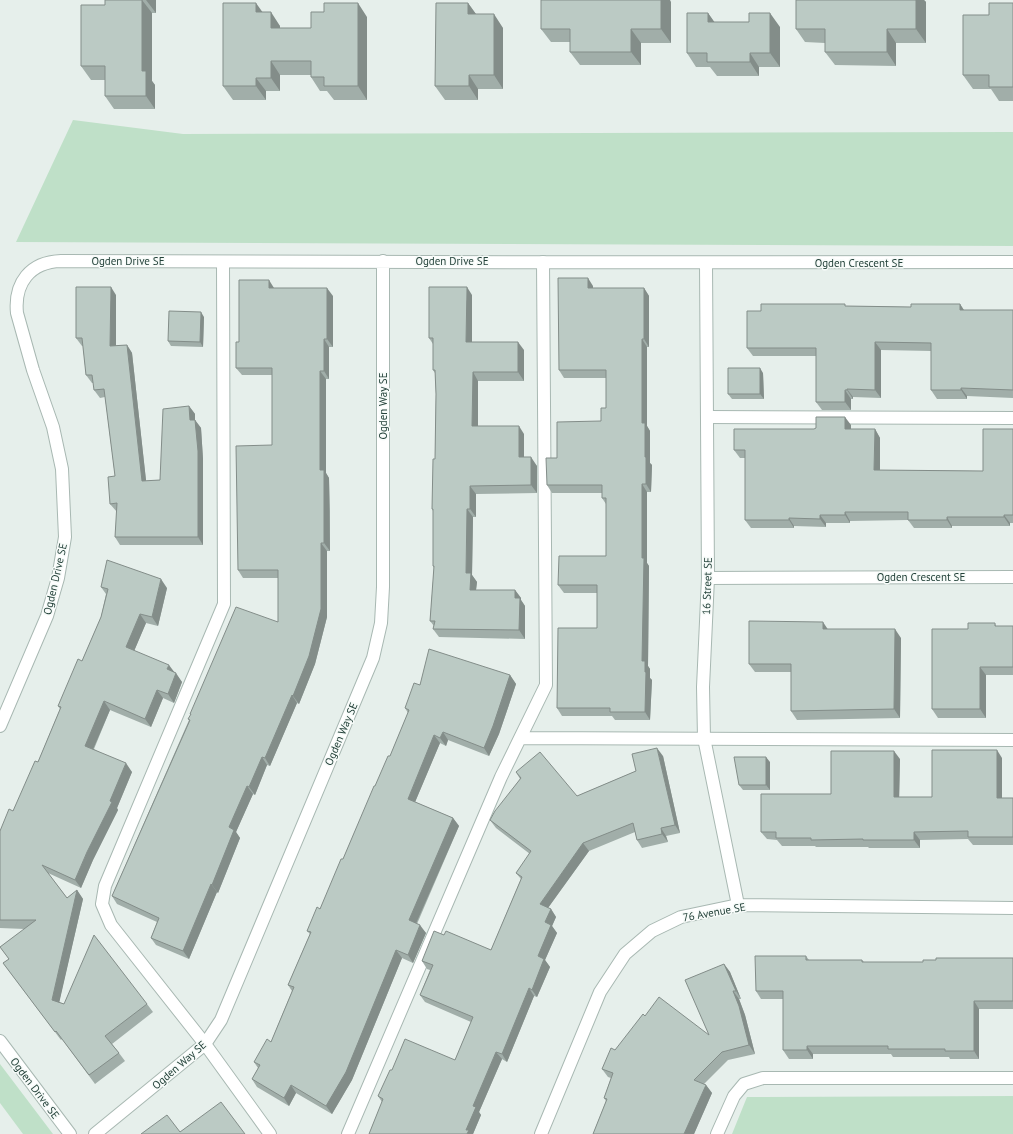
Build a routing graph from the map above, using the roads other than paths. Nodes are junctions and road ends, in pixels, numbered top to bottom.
1 (382, 261) junction
2 (223, 262) junction
3 (543, 262) junction
4 (1013, 262) edge
5 (706, 263) junction
6 (707, 417) junction
7 (1013, 418) edge
8 (1013, 577) edge
9 (708, 578) junction
10 (0, 726) edge
11 (521, 738) junction
12 (704, 738) junction
13 (1013, 740) edge
14 (738, 905) junction
15 (1013, 908) edge
16 (0, 1041) edge
17 (205, 1044) junction
18 (1013, 1078) edge
19 (70, 1134) edge
20 (95, 1134) edge
21 (270, 1134) edge
22 (348, 1134) edge
23 (541, 1134) edge
24 (717, 1134) edge

1 - 2 street, Ogden Drive SE
1 - 3 street, Ogden Drive SE
1 - 17 street, Ogden Way SE
2 - 10 street, Ogden Drive SE
2 - 17 street
3 - 5 street, Ogden Drive SE
3 - 11 street
4 - 5 street, Ogden Crescent SE
5 - 6 street, 16 Street SE
6 - 7 street
6 - 9 street, 16 Street SE
8 - 9 street, Ogden Crescent SE
9 - 12 street, 16 Street SE
11 - 12 street
11 - 22 street
12 - 13 street
12 - 14 street, 16 Street SE
14 - 15 street, 76 Avenue SE
14 - 23 street, 76 Avenue SE
16 - 19 street, Ogden Drive SE
17 - 20 street, Ogden Way SE
17 - 21 street
18 - 24 street

